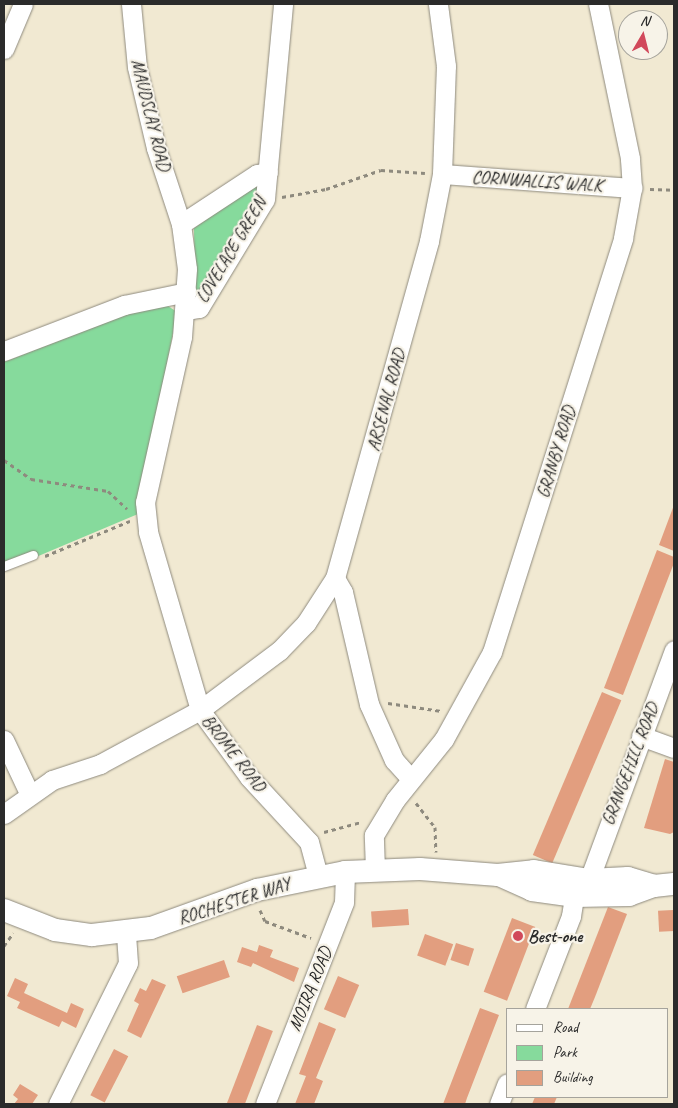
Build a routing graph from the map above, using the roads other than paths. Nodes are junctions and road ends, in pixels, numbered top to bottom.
1 (23, 4) edge
2 (131, 4) edge
3 (282, 4) edge
4 (438, 4) edge
5 (598, 4) edge
6 (4, 49) edge
7 (268, 172) junction
8 (442, 174) junction
9 (632, 188) junction
10 (182, 224) junction
11 (187, 292) junction
12 (186, 310) junction
13 (4, 352) edge
14 (146, 523) joint
15 (33, 555) road end
16 (4, 566) edge
17 (335, 578) junction
18 (674, 650) edge
19 (200, 710) junction
20 (641, 736) junction
21 (4, 740) edge
22 (674, 748) edge
23 (406, 785) junction
24 (30, 792) junction
25 (4, 814) edge
26 (375, 870) junction
27 (345, 872) junction
28 (318, 876) junction
29 (664, 885) edge
30 (582, 888) junction
31 (4, 910) edge
32 (126, 933) junction
33 (535, 1008) edge
34 (506, 1085) edge
35 (58, 1104) edge
36 (265, 1104) edge
37 (498, 1104) edge

1 - 6 street
2 - 10 street, MAUDSLAY ROAD
3 - 7 street
4 - 8 street, ARSENAL ROAD
5 - 9 street, GRANBY ROAD
7 - 10 street, LOVELACE GREEN
7 - 12 street, LOVELACE GREEN
8 - 9 street, CORNWALLIS WALK
8 - 17 street, ARSENAL ROAD
9 - 23 street, GRANBY ROAD
10 - 11 street, LOVELACE GREEN
11 - 12 street, LOVELACE GREEN
11 - 13 street, LOVELACE GREEN
12 - 14 street, LOVELACE GREEN
14 - 19 street, BROME ROAD
15 - 16 lane
17 - 19 street, ARSENAL ROAD
17 - 23 street
18 - 20 street, GRANGEHILL ROAD
19 - 24 street, ARSENAL ROAD
19 - 28 street, BROME ROAD
20 - 22 street
20 - 30 street, GRANGEHILL ROAD
21 - 24 street
23 - 26 street, GRANBY ROAD
24 - 25 street, ARSENAL ROAD
26 - 27 street, ROCHESTER WAY
26 - 30 street, ROCHESTER WAY
27 - 28 street, ROCHESTER WAY
27 - 36 street, MOIRA ROAD
28 - 32 street, ROCHESTER WAY
29 - 30 street, ROCHESTER WAY
30 - 33 street, GRANGEHILL ROAD
31 - 32 street, ROCHESTER WAY
32 - 35 street
34 - 37 street

